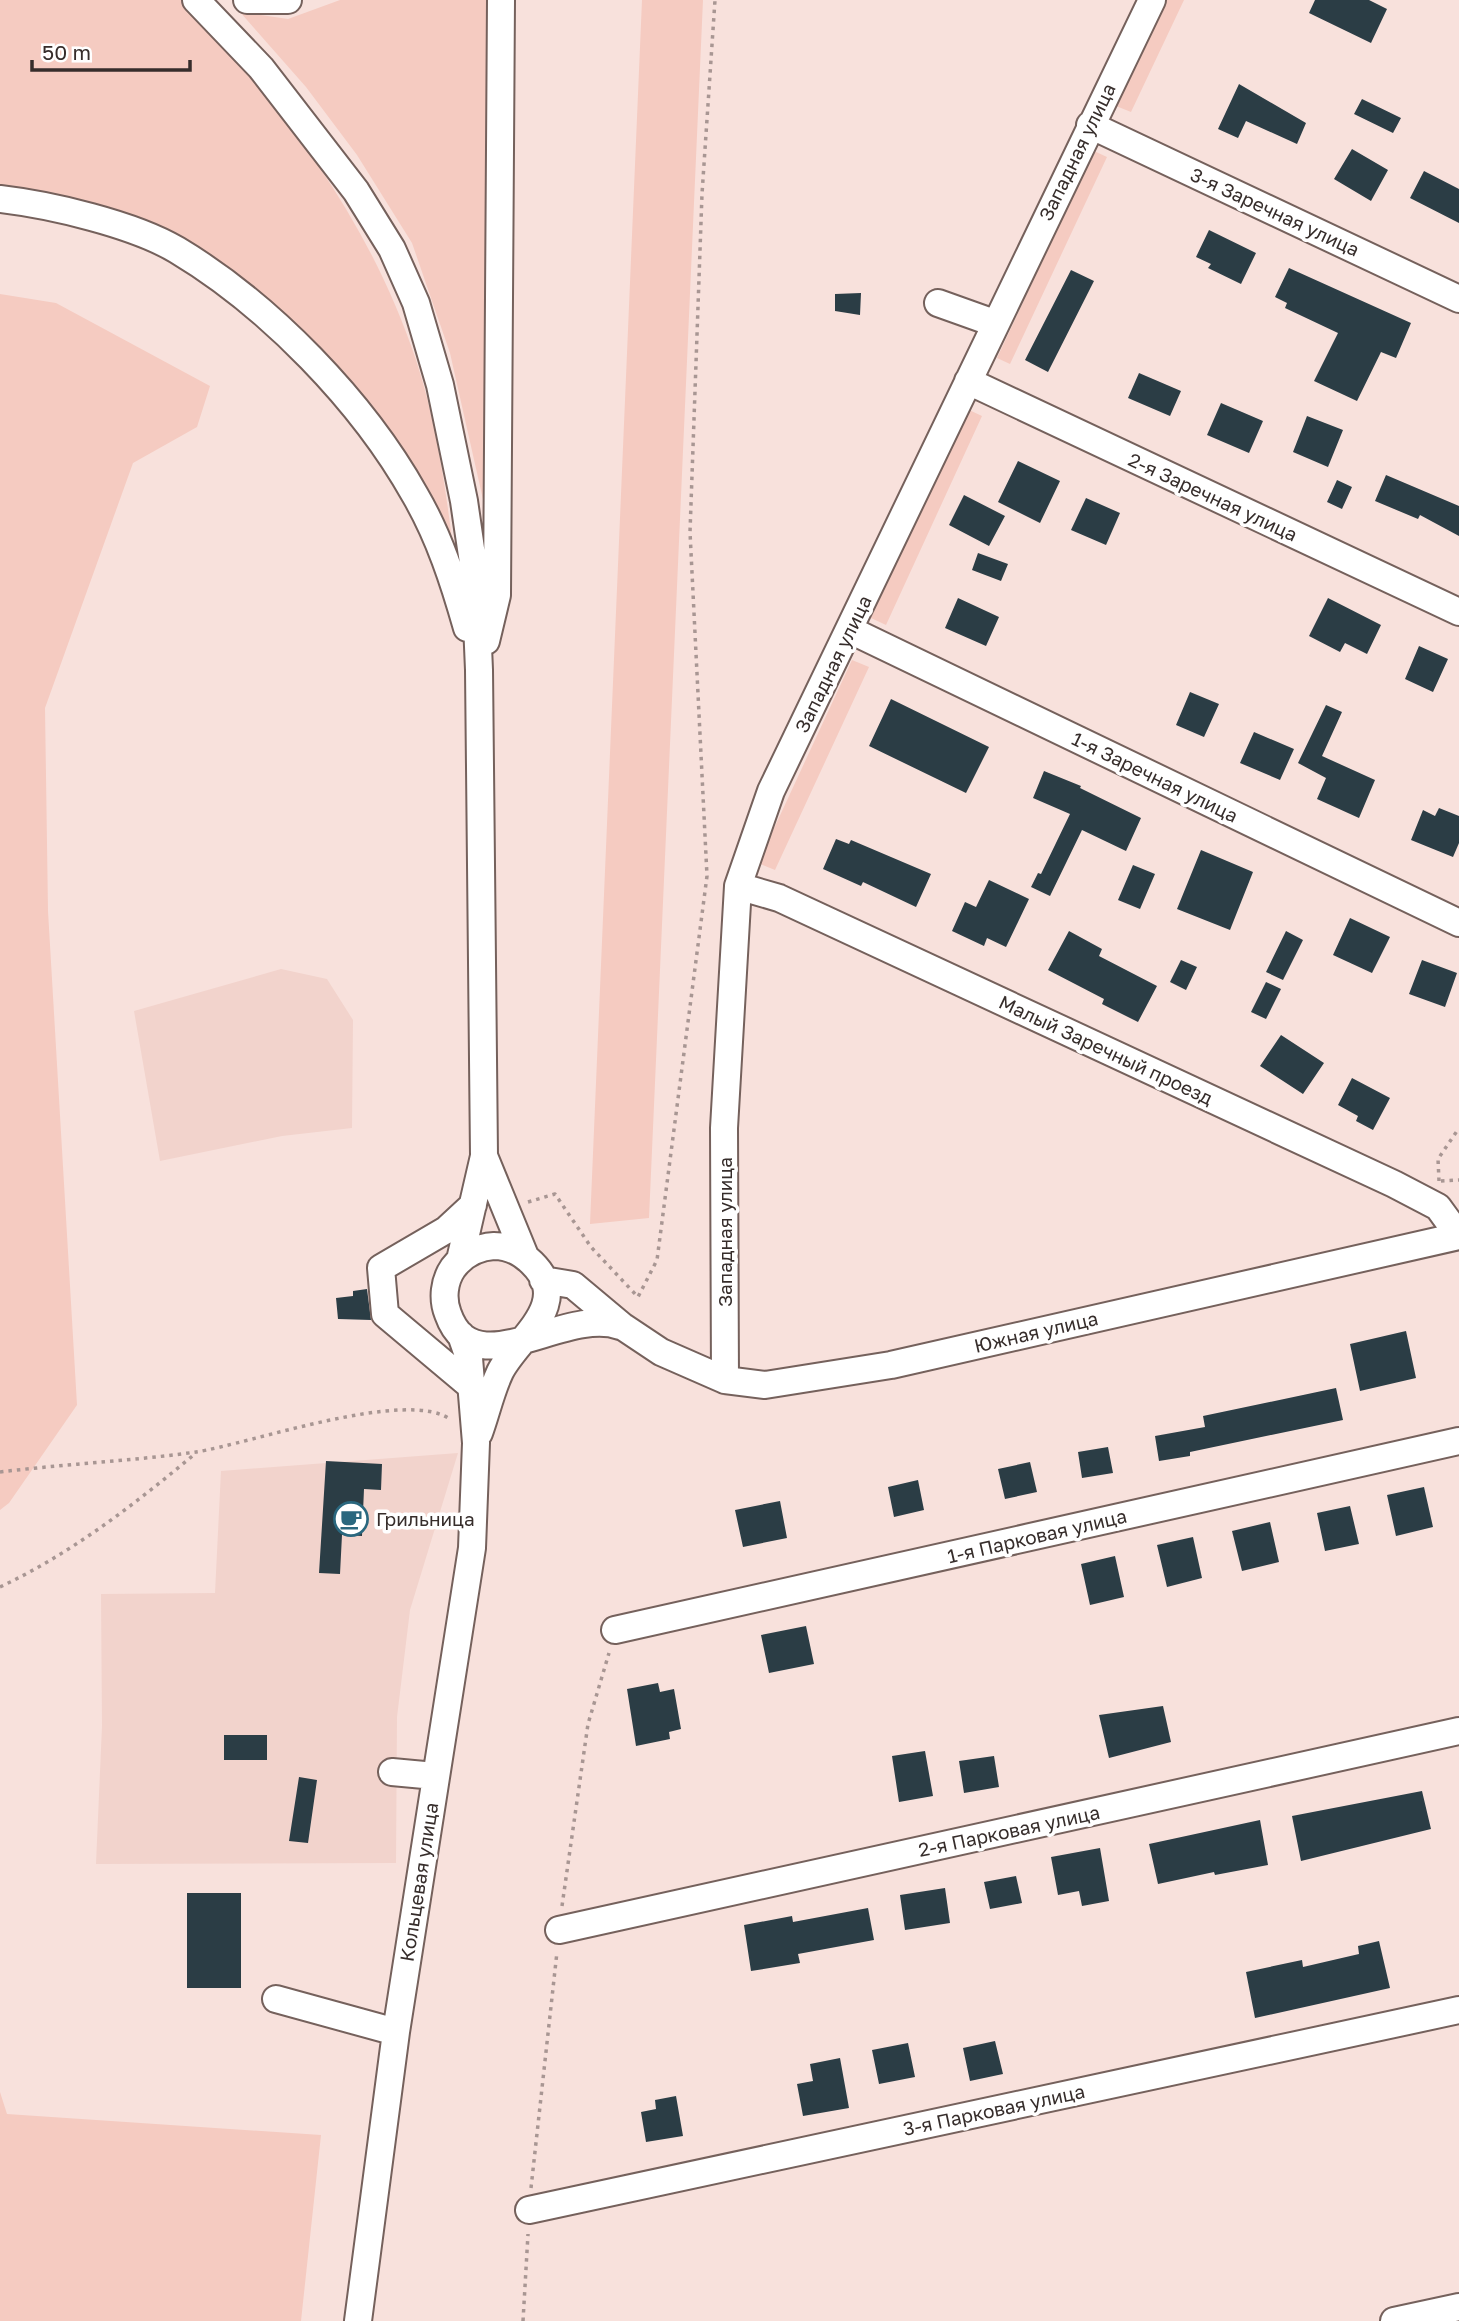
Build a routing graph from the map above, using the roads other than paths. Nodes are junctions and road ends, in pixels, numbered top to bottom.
1 (196, 0) edge
2 (247, 0) edge
3 (288, 0) edge
4 (501, 0) edge
5 (1152, 0) edge
6 (1090, 125) junction
7 (0, 200) edge
8 (1459, 299) edge
9 (938, 303) dead end
10 (994, 323) junction
11 (968, 381) junction
12 (1459, 612) edge
13 (850, 630) junction
14 (479, 670) junction
15 (738, 886) junction
16 (1459, 923) edge
17 (484, 1156) junction
18 (472, 1205) junction
19 (1459, 1236) edge
20 (525, 1256) junction
21 (460, 1259) junction
22 (543, 1280) junction
23 (622, 1326) junction
24 (461, 1335) junction
25 (523, 1339) junction
26 (725, 1380) junction
27 (472, 1387) junction
28 (1459, 1441) edge
29 (476, 1443) junction
30 (615, 1630) road end
31 (1459, 1731) edge
32 (392, 1772) dead end
33 (435, 1776) junction
34 (559, 1930) road end
35 (276, 1999) dead end
36 (1459, 2010) edge
37 (396, 2032) junction
38 (529, 2210) road end
39 (1459, 2307) edge
40 (358, 2321) edge
41 (1394, 2321) edge

1 - 14 street
2 - 3 street
4 - 14 street
5 - 6 street, Западная улица
6 - 8 street, 3-я Заречная улица
6 - 10 street, Западная улица
7 - 14 street
9 - 10 street
10 - 11 street, Западная улица
11 - 12 street, 2-я Заречная улица
11 - 13 street, Западная улица
13 - 15 street, Западная улица
13 - 16 street, 1-я Заречная улица
14 - 17 street
15 - 19 street, Малый Заречный проезд
15 - 26 street, Западная улица
17 - 18 street
17 - 20 street
18 - 21 street
18 - 27 street
19 - 26 street, Южная улица
20 - 21 street
20 - 22 street
21 - 24 street
22 - 23 street, Южная улица
22 - 25 street
23 - 25 street
23 - 26 street, Южная улица
24 - 25 street
24 - 27 street
25 - 29 street
27 - 29 street
28 - 30 street, 1-я Парковая улица
29 - 33 street, Кольцевая улица
31 - 34 street, 2-я Парковая улица
32 - 33 street
33 - 37 street, Кольцевая улица
35 - 37 street
36 - 38 street, 3-я Парковая улица
37 - 40 street, Кольцевая улица
39 - 41 street

